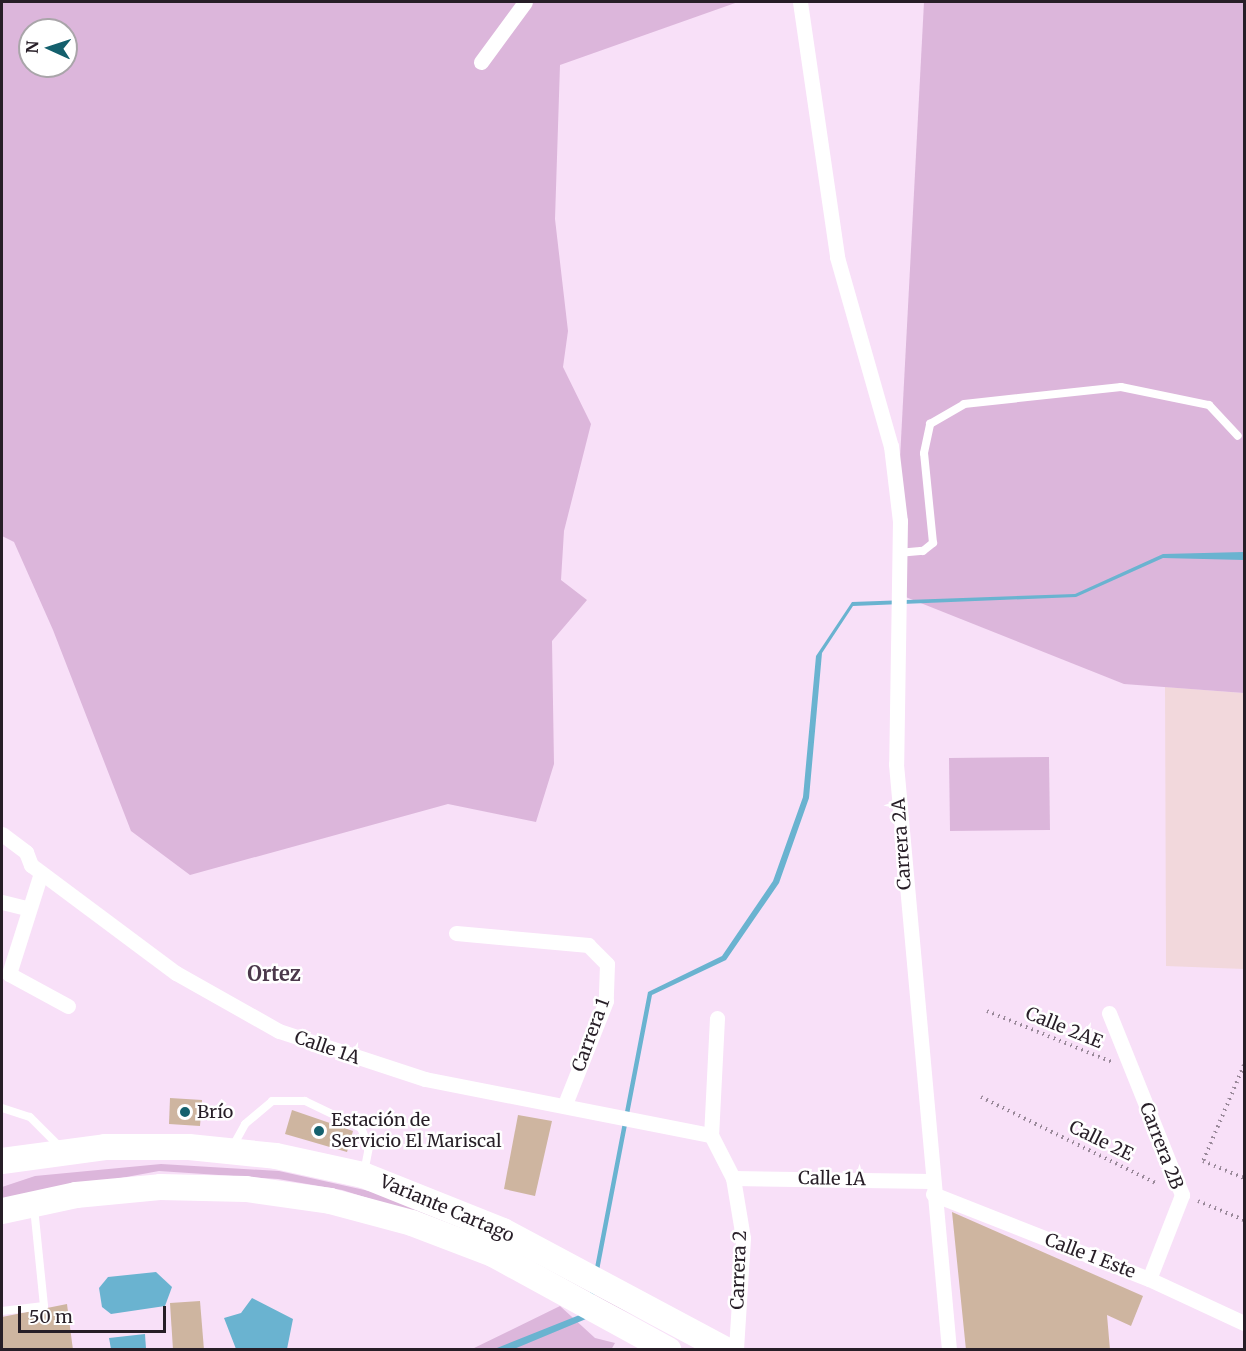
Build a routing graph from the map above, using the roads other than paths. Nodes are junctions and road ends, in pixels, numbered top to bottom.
1 (525, 2) edge
2 (800, 2) edge
3 (481, 62) dead end
4 (1238, 436) dead end
5 (898, 553) junction
6 (2, 834) edge
7 (41, 873) junction
8 (2, 902) edge
9 (26, 908) junction
10 (456, 933) dead end
11 (68, 1006) dead end
12 (1109, 1013) dead end
13 (717, 1018) dead end
14 (565, 1104) junction
15 (2, 1108) edge
16 (711, 1135) junction
17 (231, 1150) junction
18 (64, 1151) junction
19 (2, 1161) edge
20 (363, 1175) junction
21 (733, 1178) junction
22 (932, 1188) junction
23 (34, 1203) junction
24 (2, 1211) edge
25 (1149, 1279) junction
26 (2, 1311) edge
27 (1245, 1323) edge
28 (668, 1350) edge
29 (726, 1350) edge
30 (736, 1350) edge
31 (949, 1350) edge

1 - 3 street
2 - 5 street, Carrera 2A
4 - 5 lane
5 - 22 street, Carrera 2A
6 - 7 street, Calle 1A
7 - 9 street
7 - 14 street, Calle 1A
8 - 9 street
9 - 11 street
10 - 14 street, Carrera 1
12 - 25 street, Carrera 2B
13 - 16 street
14 - 16 street, Calle 1A
15 - 18 lane
16 - 21 street, Carrera 2
17 - 18 highway, Variante Cartago
17 - 20 highway, Variante Cartago
17 - 20 lane
18 - 19 highway, Variante Cartago
20 - 29 highway, Variante Cartago
21 - 22 street, Calle 1A
21 - 30 street, Carrera 2
22 - 25 street, Calle 1 Este
22 - 31 street, Carrera 2A
23 - 24 highway, Variante Cartago
23 - 26 lane
23 - 28 highway, Variante Cartago
25 - 27 street, Calle 1 Este

